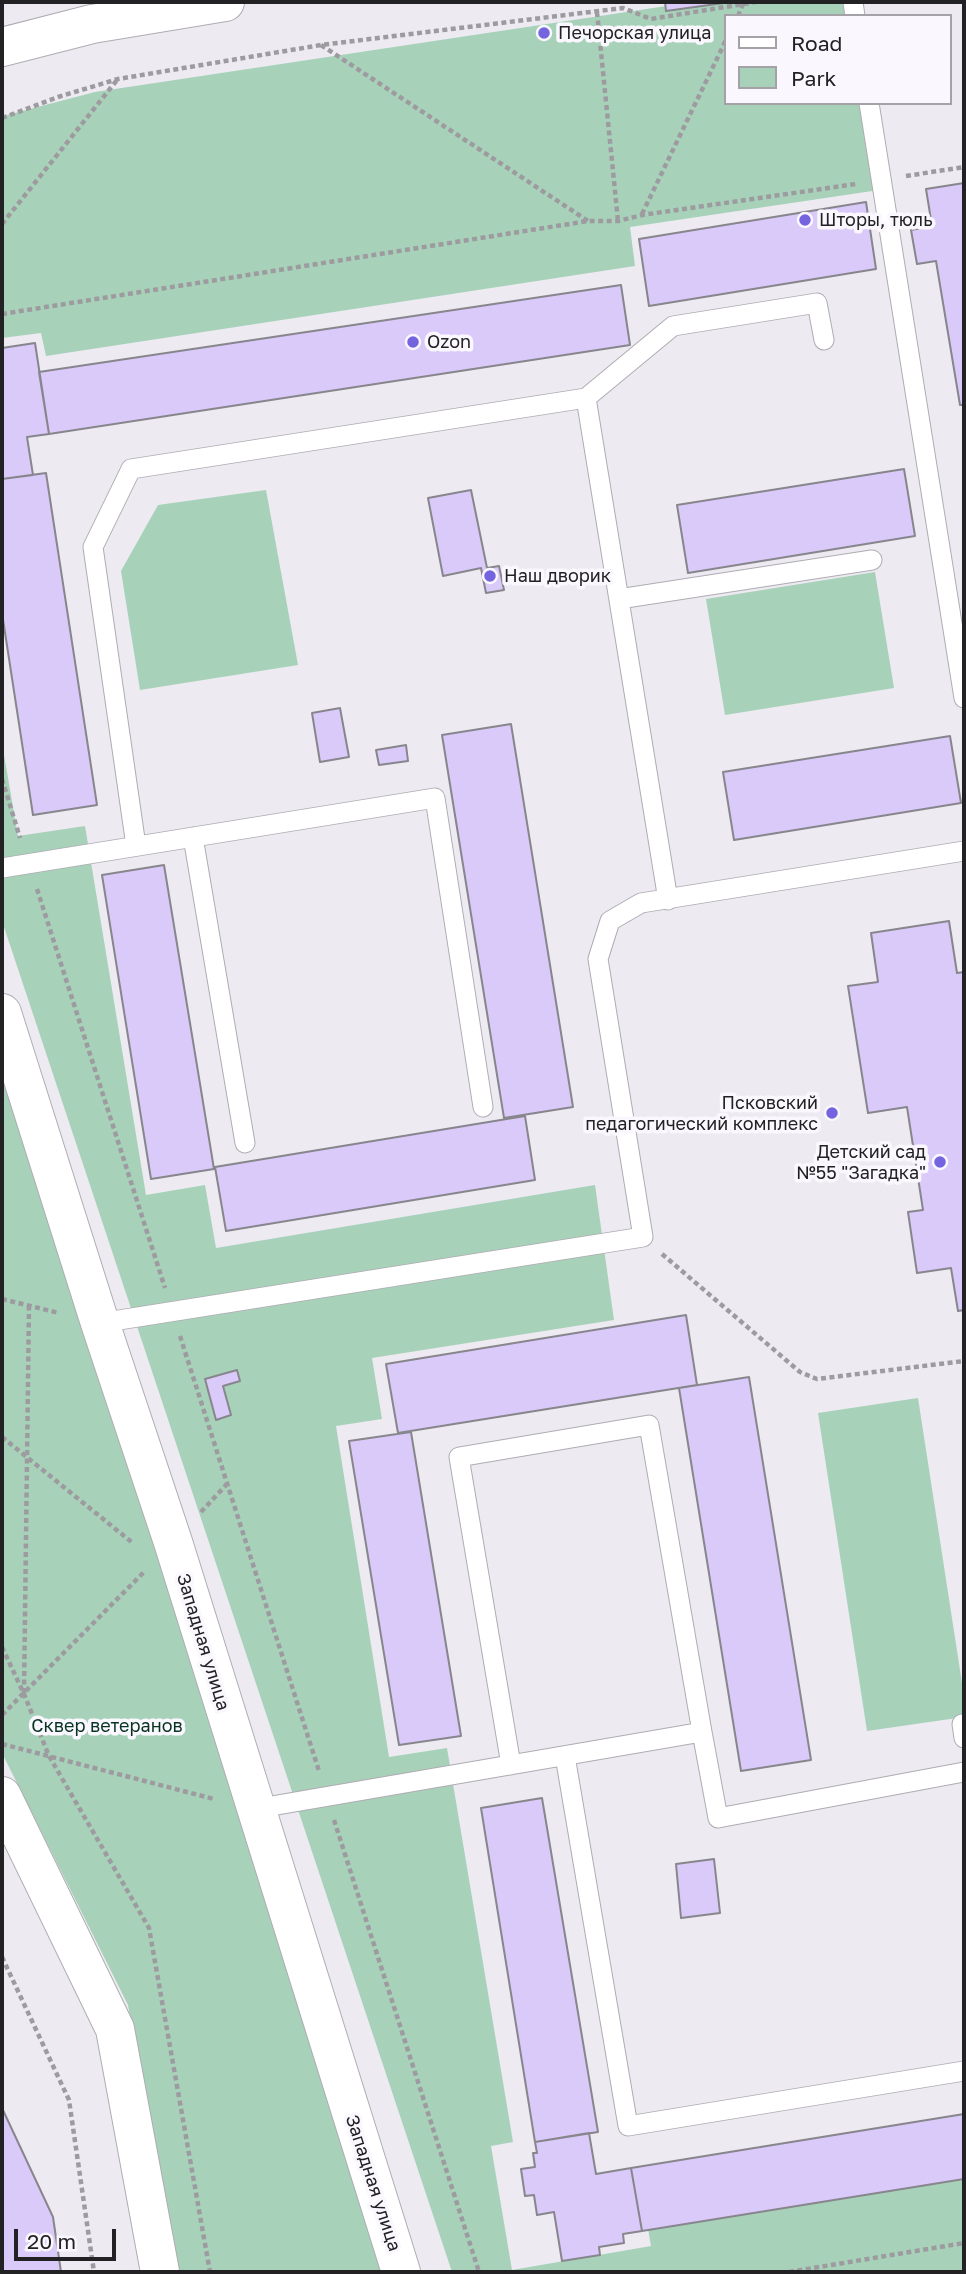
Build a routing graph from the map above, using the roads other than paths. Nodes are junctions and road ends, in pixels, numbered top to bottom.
1 (225, 2) edge
2 (2, 47) edge
3 (869, 105) edge
4 (824, 340) dead end
5 (586, 398) junction
6 (872, 560) dead end
7 (619, 599) junction
8 (964, 698) edge
9 (193, 837) junction
10 (136, 846) junction
11 (964, 851) edge
12 (2, 868) edge
13 (668, 900) junction
14 (2, 1013) edge
15 (483, 1107) dead end
16 (245, 1143) dead end
17 (100, 1323) junction
18 (964, 1724) edge
19 (702, 1732) junction
20 (964, 1738) edge
21 (565, 1756) junction
22 (511, 1765) junction
23 (964, 1772) edge
24 (2, 1796) edge
25 (254, 1809) junction
26 (964, 2071) edge
27 (160, 2272) edge
28 (401, 2272) edge

1 - 2 street
3 - 8 lane
4 - 5 lane
5 - 7 lane
5 - 10 lane
6 - 7 lane
7 - 13 lane
9 - 10 lane
9 - 15 lane
9 - 16 lane
10 - 12 lane
11 - 13 lane
13 - 17 lane
14 - 17 street, Западная улица
17 - 25 street, Западная улица
18 - 20 lane
19 - 21 lane
19 - 22 lane
19 - 23 lane
21 - 22 lane
21 - 26 lane
22 - 25 lane
24 - 27 street
25 - 28 street, Западная улица

